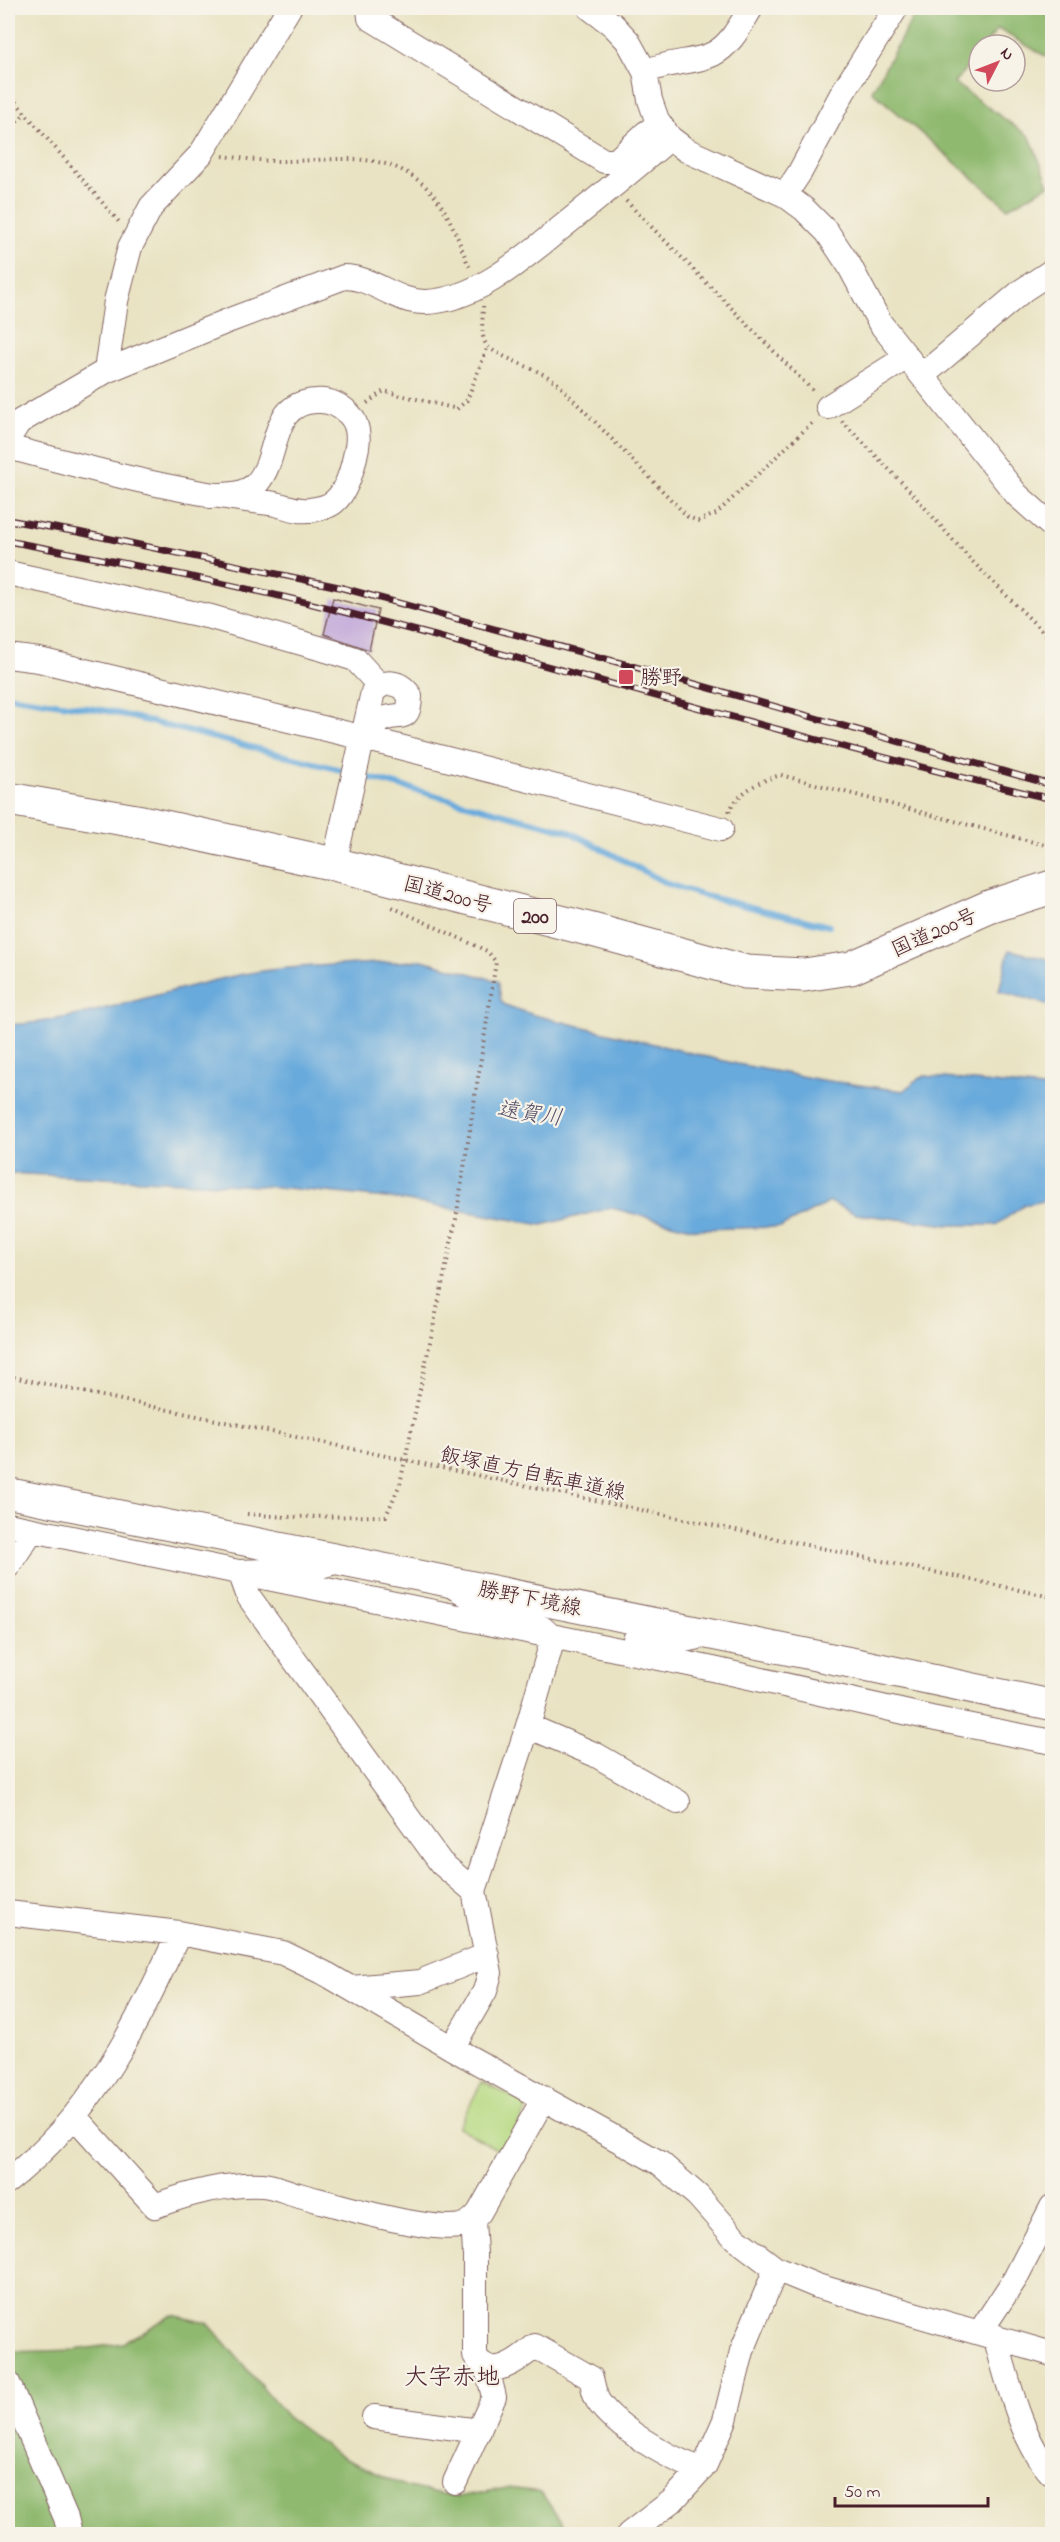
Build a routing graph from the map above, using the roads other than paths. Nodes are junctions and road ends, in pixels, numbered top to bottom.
1 (289, 8) edge
2 (369, 8) edge
3 (590, 8) edge
4 (751, 8) edge
5 (896, 8) edge
6 (645, 72) junction
7 (665, 131) junction
8 (785, 195) junction
9 (1052, 273) edge
10 (907, 357) junction
11 (106, 371) junction
12 (923, 375) junction
13 (828, 407) road end
14 (8, 439) edge
15 (8, 447) edge
16 (210, 495) junction
17 (1053, 526) edge
18 (8, 573) edge
19 (8, 656) edge
20 (379, 685) junction
21 (364, 738) junction
22 (8, 799) edge
23 (721, 829) road end
24 (334, 864) junction
25 (1053, 887) edge
26 (8, 1493) edge
27 (110, 1515) junction
28 (8, 1519) edge
29 (8, 1525) edge
30 (32, 1530) junction
31 (341, 1560) junction
32 (8, 1566) edge
33 (240, 1572) junction
34 (442, 1580) junction
35 (710, 1634) junction
36 (564, 1640) junction
37 (1053, 1706) edge
38 (528, 1726) junction
39 (1053, 1742) edge
40 (678, 1802) dead end
41 (474, 1891) junction
42 (8, 1913) edge
43 (179, 1933) junction
44 (487, 1955) junction
45 (351, 1988) junction
46 (453, 2048) junction
47 (544, 2098) junction
48 (75, 2117) junction
49 (8, 2181) edge
50 (1053, 2206) edge
51 (473, 2220) junction
52 (776, 2268) junction
53 (987, 2334) junction
54 (1053, 2354) edge
55 (487, 2368) junction
56 (8, 2383) edge
57 (374, 2417) dead end
58 (479, 2431) junction
59 (702, 2469) junction
60 (1053, 2474) edge
61 (455, 2482) dead end
62 (70, 2535) edge
63 (628, 2535) edge

1 - 11 street
2 - 7 street
3 - 6 street
4 - 6 street
5 - 8 street
6 - 7 street
7 - 8 street
7 - 11 street
8 - 10 street
9 - 12 street
10 - 12 street
10 - 13 street
11 - 14 street
12 - 17 street
15 - 16 street
16 - 16 street
18 - 20 street
19 - 21 street
20 - 21 street
20 - 21 street
21 - 23 street
21 - 24 street
22 - 24 highway, 国道200号 / 200
24 - 25 highway, 国道200号 / 200
26 - 27 main road, 勝野下境線
27 - 28 street
27 - 31 main road, 勝野下境線
29 - 30 street
30 - 32 street
30 - 33 street
31 - 33 street
31 - 34 main road, 勝野下境線
33 - 36 street
33 - 41 street
34 - 35 main road, 勝野下境線
34 - 36 street
35 - 36 street
35 - 37 main road, 勝野下境線
36 - 38 street
36 - 39 street
38 - 40 street
38 - 41 street
41 - 44 street
42 - 43 street
43 - 45 street
43 - 48 street
44 - 45 street
44 - 46 street
45 - 46 street
46 - 47 street
47 - 51 street
47 - 52 street
48 - 49 street
48 - 51 street
50 - 53 street
51 - 55 street
52 - 53 street
52 - 59 street
53 - 54 street
53 - 60 street
55 - 58 street
55 - 59 street
56 - 62 street
57 - 58 street
58 - 61 street
59 - 63 street

